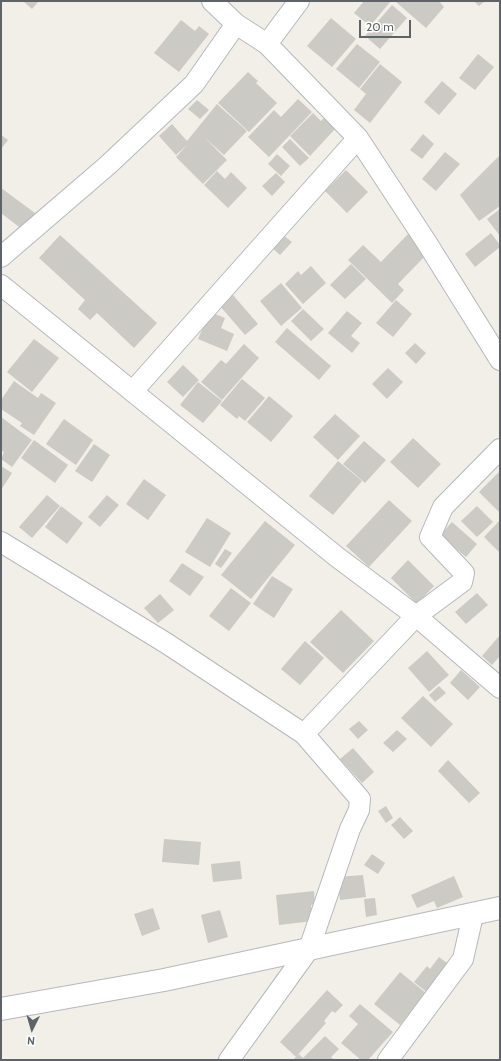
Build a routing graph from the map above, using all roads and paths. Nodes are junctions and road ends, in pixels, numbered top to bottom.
1 (212, 1) edge
2 (299, 1) edge
3 (236, 24) junction
4 (267, 44) junction
5 (358, 138) junction
6 (1, 257) edge
7 (1, 285) edge
8 (500, 360) edge
9 (132, 391) junction
10 (500, 449) edge
11 (1, 542) edge
12 (416, 616) junction
13 (500, 688) edge
14 (304, 734) junction
15 (500, 908) edge
16 (473, 915) junction
17 (309, 949) junction
18 (1, 1010) edge
19 (229, 1060) edge
20 (388, 1060) edge

1 - 3 street
2 - 4 street
3 - 4 street
3 - 6 street
4 - 5 street
5 - 8 street
5 - 9 street
7 - 9 street
9 - 12 street
10 - 12 street
11 - 14 street
12 - 13 street
12 - 14 street
14 - 17 street
15 - 16 street
16 - 17 street
16 - 20 street
17 - 18 street
17 - 19 street

